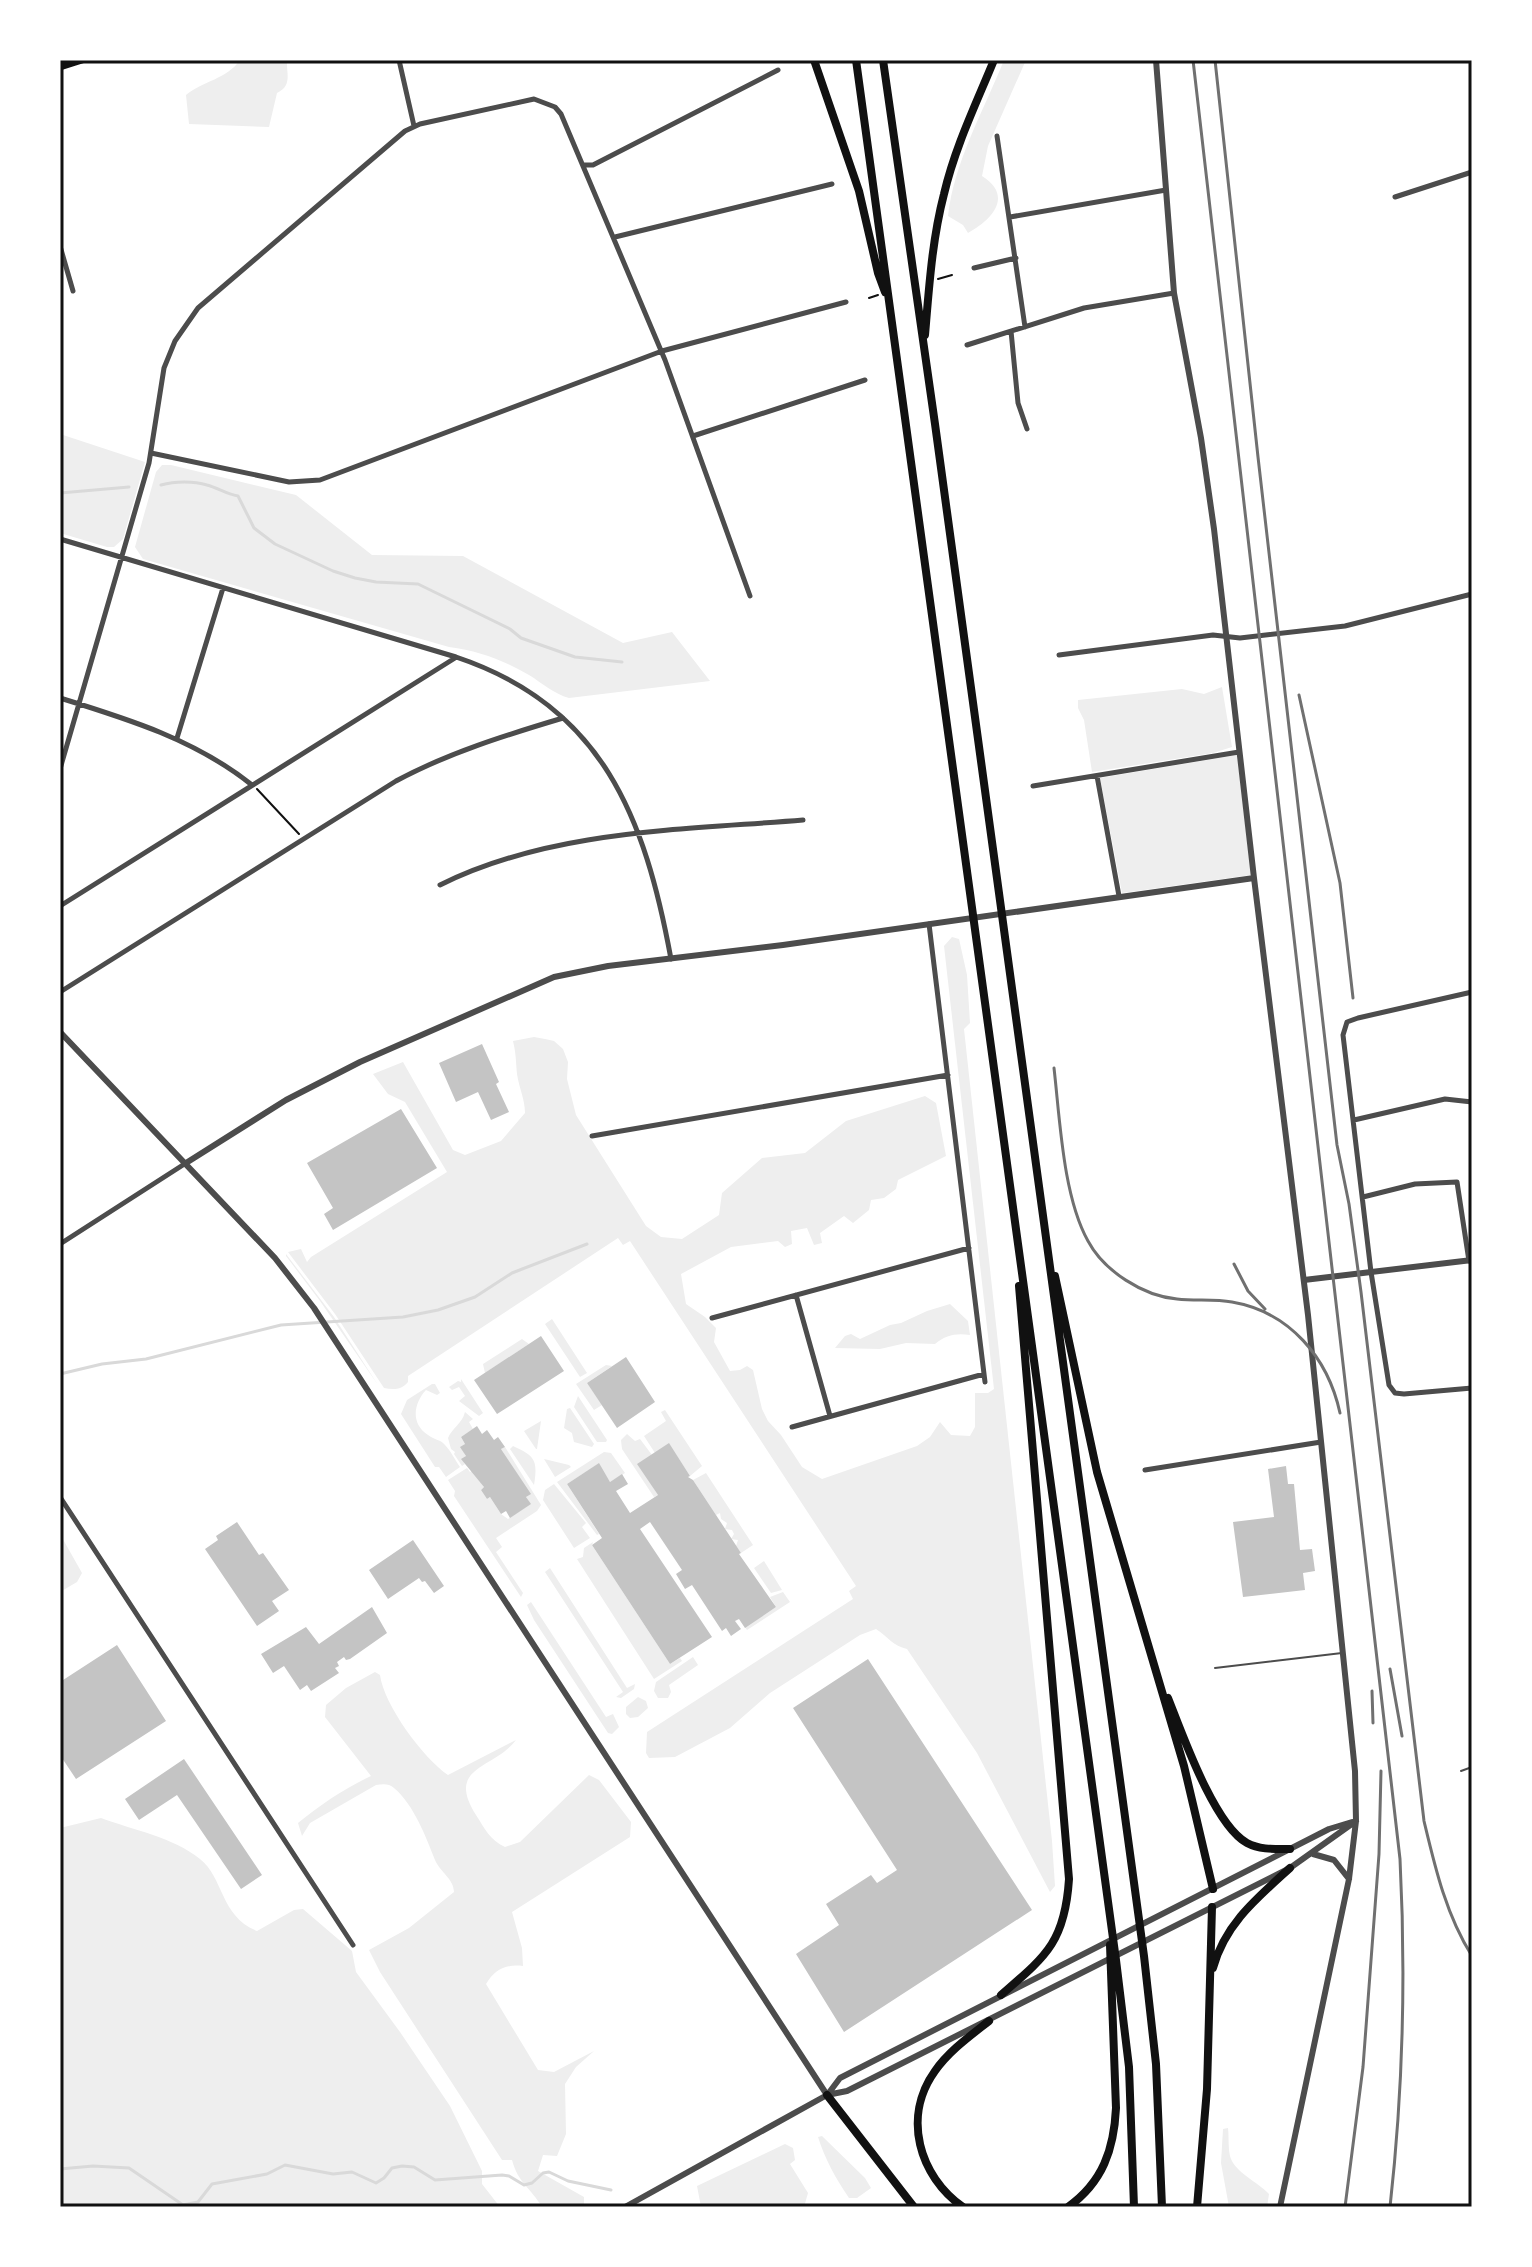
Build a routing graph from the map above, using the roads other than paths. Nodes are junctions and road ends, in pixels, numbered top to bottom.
1 (82, 60) edge
2 (399, 60) edge
3 (814, 60) edge
4 (856, 60) edge
5 (883, 60) edge
6 (994, 60) edge
7 (1156, 60) edge
8 (60, 67) edge
9 (778, 70) dead end
10 (414, 126) junction
11 (997, 136) dead end
12 (584, 165) junction
13 (1472, 172) edge
14 (832, 184) dead end
15 (1166, 190) junction
16 (1395, 197) dead end
17 (1010, 217) junction
18 (615, 237) junction
19 (60, 246) edge
20 (1016, 258) junction
21 (974, 268) dead end
22 (73, 291) dead end
23 (1174, 293) junction
24 (846, 302) dead end
25 (890, 307) junction
26 (1025, 327) junction
27 (1011, 331) junction
28 (967, 345) dead end
29 (924, 348) junction
30 (662, 351) junction
31 (865, 380) dead end
32 (1027, 429) dead end
33 (693, 436) junction
34 (151, 453) junction
35 (60, 539) edge
36 (122, 558) junction
37 (223, 588) junction
38 (1472, 594) edge
39 (750, 596) dead end
40 (1226, 637) junction
41 (1059, 655) dead end
42 (456, 657) junction
43 (60, 698) edge
44 (79, 705) junction
45 (564, 718) junction
46 (177, 738) junction
47 (1239, 752) junction
48 (60, 769) edge
49 (1097, 776) junction
50 (252, 785) junction
51 (1033, 786) dead end
52 (803, 820) dead end
53 (638, 835) junction
54 (1254, 878) junction
55 (440, 885) dead end
56 (1119, 896) junction
57 (60, 906) edge
58 (929, 924) junction
59 (671, 959) junction
60 (60, 992) edge
61 (1472, 992) edge
62 (60, 1032) edge
63 (948, 1075) junction
64 (1472, 1102) edge
65 (1354, 1120) junction
66 (592, 1136) dead end
67 (186, 1163) junction
68 (1363, 1197) junction
69 (1013, 1201) junction
70 (1043, 1225) junction
71 (60, 1244) edge
72 (969, 1248) junction
73 (1471, 1260) edge
74 (1371, 1272) junction
75 (1304, 1280) junction
76 (796, 1295) junction
77 (712, 1318) dead end
78 (984, 1374) junction
79 (985, 1382) dead end
80 (1472, 1388) edge
81 (830, 1416) junction
82 (792, 1427) dead end
83 (1321, 1442) junction
84 (1145, 1470) dead end
85 (60, 1497) edge
86 (1145, 1640) junction
87 (1343, 1653) junction
88 (1215, 1668) dead end
89 (1472, 1767) edge
90 (1461, 1771) dead end
91 (1356, 1821) junction
92 (1290, 1849) junction
93 (1313, 1854) junction
94 (1290, 1868) junction
95 (1349, 1879) junction
96 (1213, 1889) junction
97 (1108, 1896) junction
98 (1212, 1907) junction
99 (353, 1945) dead end
100 (1210, 1981) junction
101 (1001, 1995) junction
102 (989, 2021) junction
103 (827, 2095) junction
104 (625, 2207) edge
105 (914, 2207) edge
106 (963, 2207) edge
107 (1068, 2207) edge
108 (1134, 2207) edge
109 (1162, 2207) edge
110 (1197, 2207) edge
111 (1280, 2207) edge

1 - 8 main road
2 - 10 street
3 - 25 highway
4 - 25 highway
5 - 29 highway
6 - 29 highway
7 - 15 street
9 - 12 street
10 - 12 street
10 - 34 street
11 - 17 street
12 - 18 street
13 - 16 street
14 - 18 street
15 - 17 street
15 - 23 street
17 - 20 street
18 - 30 street
19 - 22 street
20 - 21 street
20 - 26 street
23 - 26 street
23 - 40 street
24 - 30 street
25 - 69 highway
26 - 27 street
27 - 28 street
27 - 32 street
29 - 70 highway
30 - 33 street
30 - 34 street
31 - 33 street
33 - 39 street
34 - 36 street
35 - 36 street
36 - 37 street
36 - 44 street
37 - 42 street
37 - 46 street
38 - 40 street
40 - 41 street
40 - 47 street
42 - 45 street
42 - 50 street
43 - 44 street
44 - 46 street
44 - 48 street
45 - 53 street
45 - 60 street
46 - 50 street
47 - 49 street
47 - 54 street
49 - 51 street
49 - 56 street
50 - 57 street
52 - 53 street
53 - 55 street
53 - 59 street
54 - 56 street
54 - 75 street
56 - 58 street
58 - 59 street
58 - 63 street
59 - 67 street
61 - 65 street
62 - 67 street
63 - 66 street
63 - 72 street
64 - 65 street
65 - 68 street
67 - 71 street
67 - 103 street
68 - 73 street
68 - 74 street
69 - 97 highway
69 - 101 highway
70 - 86 highway
70 - 109 highway
72 - 76 street
72 - 78 street
73 - 74 street
74 - 75 street
74 - 80 street
75 - 83 street
76 - 77 street
76 - 81 street
78 - 79 street
78 - 81 street
81 - 82 street
83 - 84 street
83 - 87 street
85 - 99 street
86 - 92 highway
86 - 96 highway
87 - 88 lane
87 - 91 street
89 - 90 lane
91 - 92 street
91 - 93 street
91 - 95 street
92 - 96 street
93 - 94 street
93 - 95 street
94 - 98 street
94 - 100 highway
95 - 111 street
96 - 98 street
96 - 101 street
97 - 107 highway
97 - 108 highway
98 - 100 highway
98 - 102 street
100 - 110 highway
101 - 103 street
102 - 103 street
102 - 106 highway
103 - 104 street
103 - 105 highway

